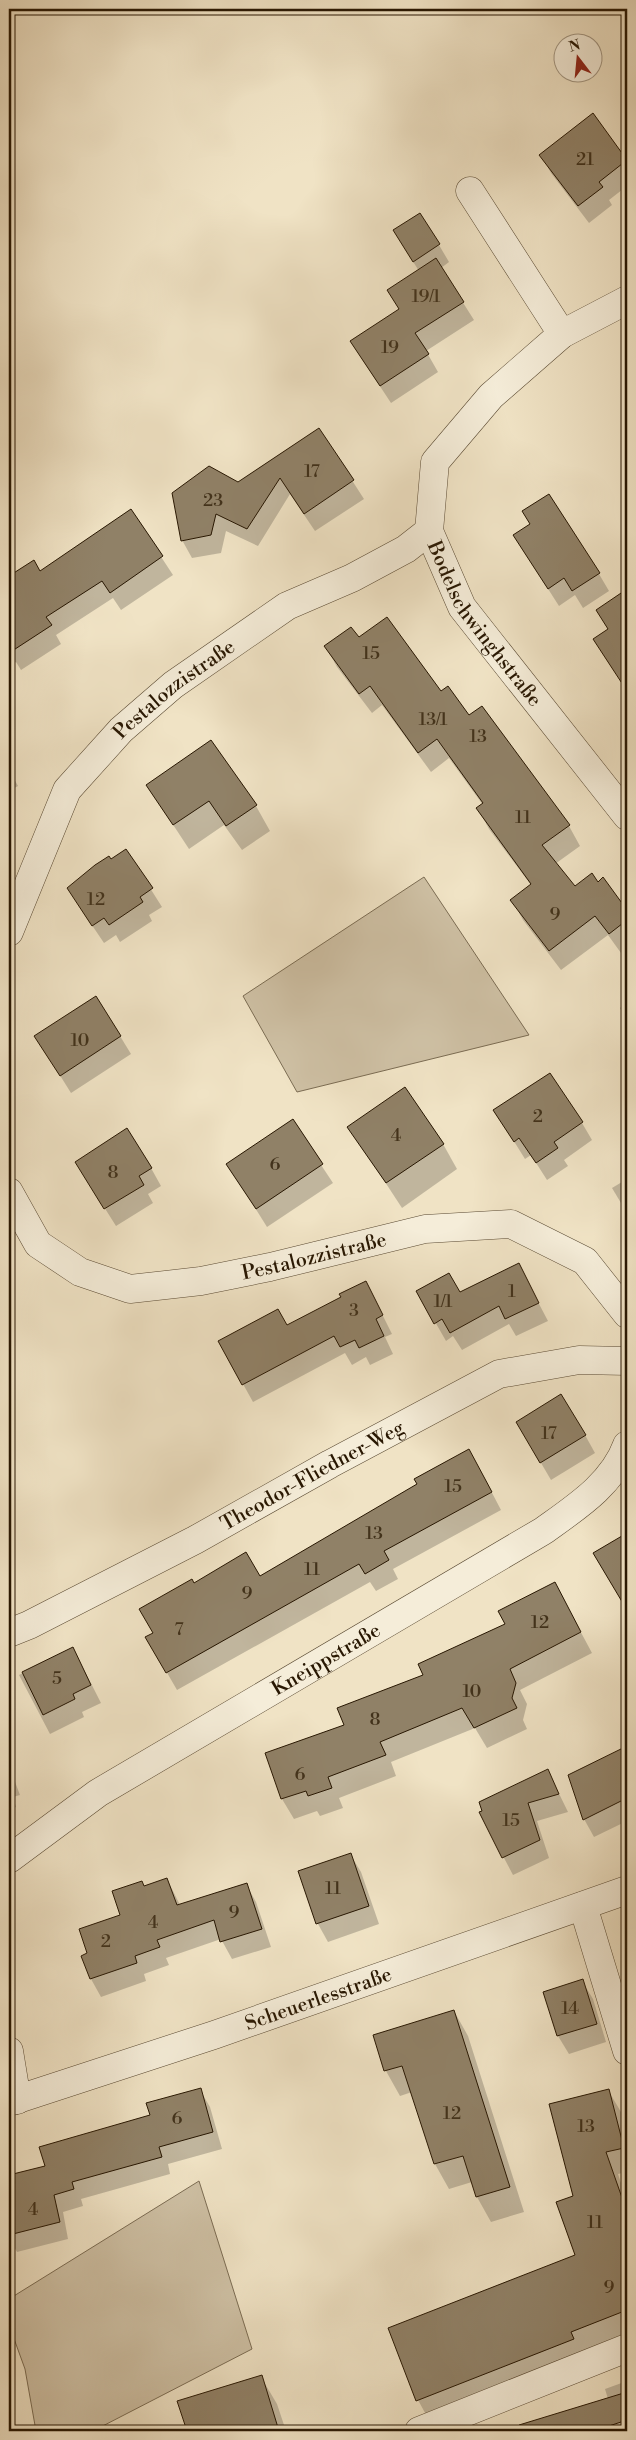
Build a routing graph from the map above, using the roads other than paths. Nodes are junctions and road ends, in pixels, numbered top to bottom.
1 (470, 191) dead end
2 (627, 300) edge
3 (562, 334) junction
4 (429, 531) junction
5 (627, 816) edge
6 (9, 932) edge
7 (9, 1192) edge
8 (627, 1314) edge
9 (627, 1361) edge
10 (627, 1445) edge
11 (9, 1632) edge
12 (9, 1859) edge
13 (627, 1890) edge
14 (583, 1906) junction
15 (9, 2050) edge
16 (627, 2051) edge
17 (13, 2101) edge
18 (627, 2348) edge
19 (419, 2431) edge

1 - 3 street
2 - 3 street, Bodelschwinghstraße
3 - 4 street, Bodelschwinghstraße
4 - 5 street, Bodelschwinghstraße
4 - 6 street, Pestalozzistraße
7 - 8 street, Pestalozzistraße
9 - 11 street, Theodor-Fliedner-Weg
10 - 12 street, Kneippstraße
13 - 14 street, Scheuerlesstraße
14 - 16 street
14 - 17 street, Scheuerlesstraße
15 - 17 street
18 - 19 street

